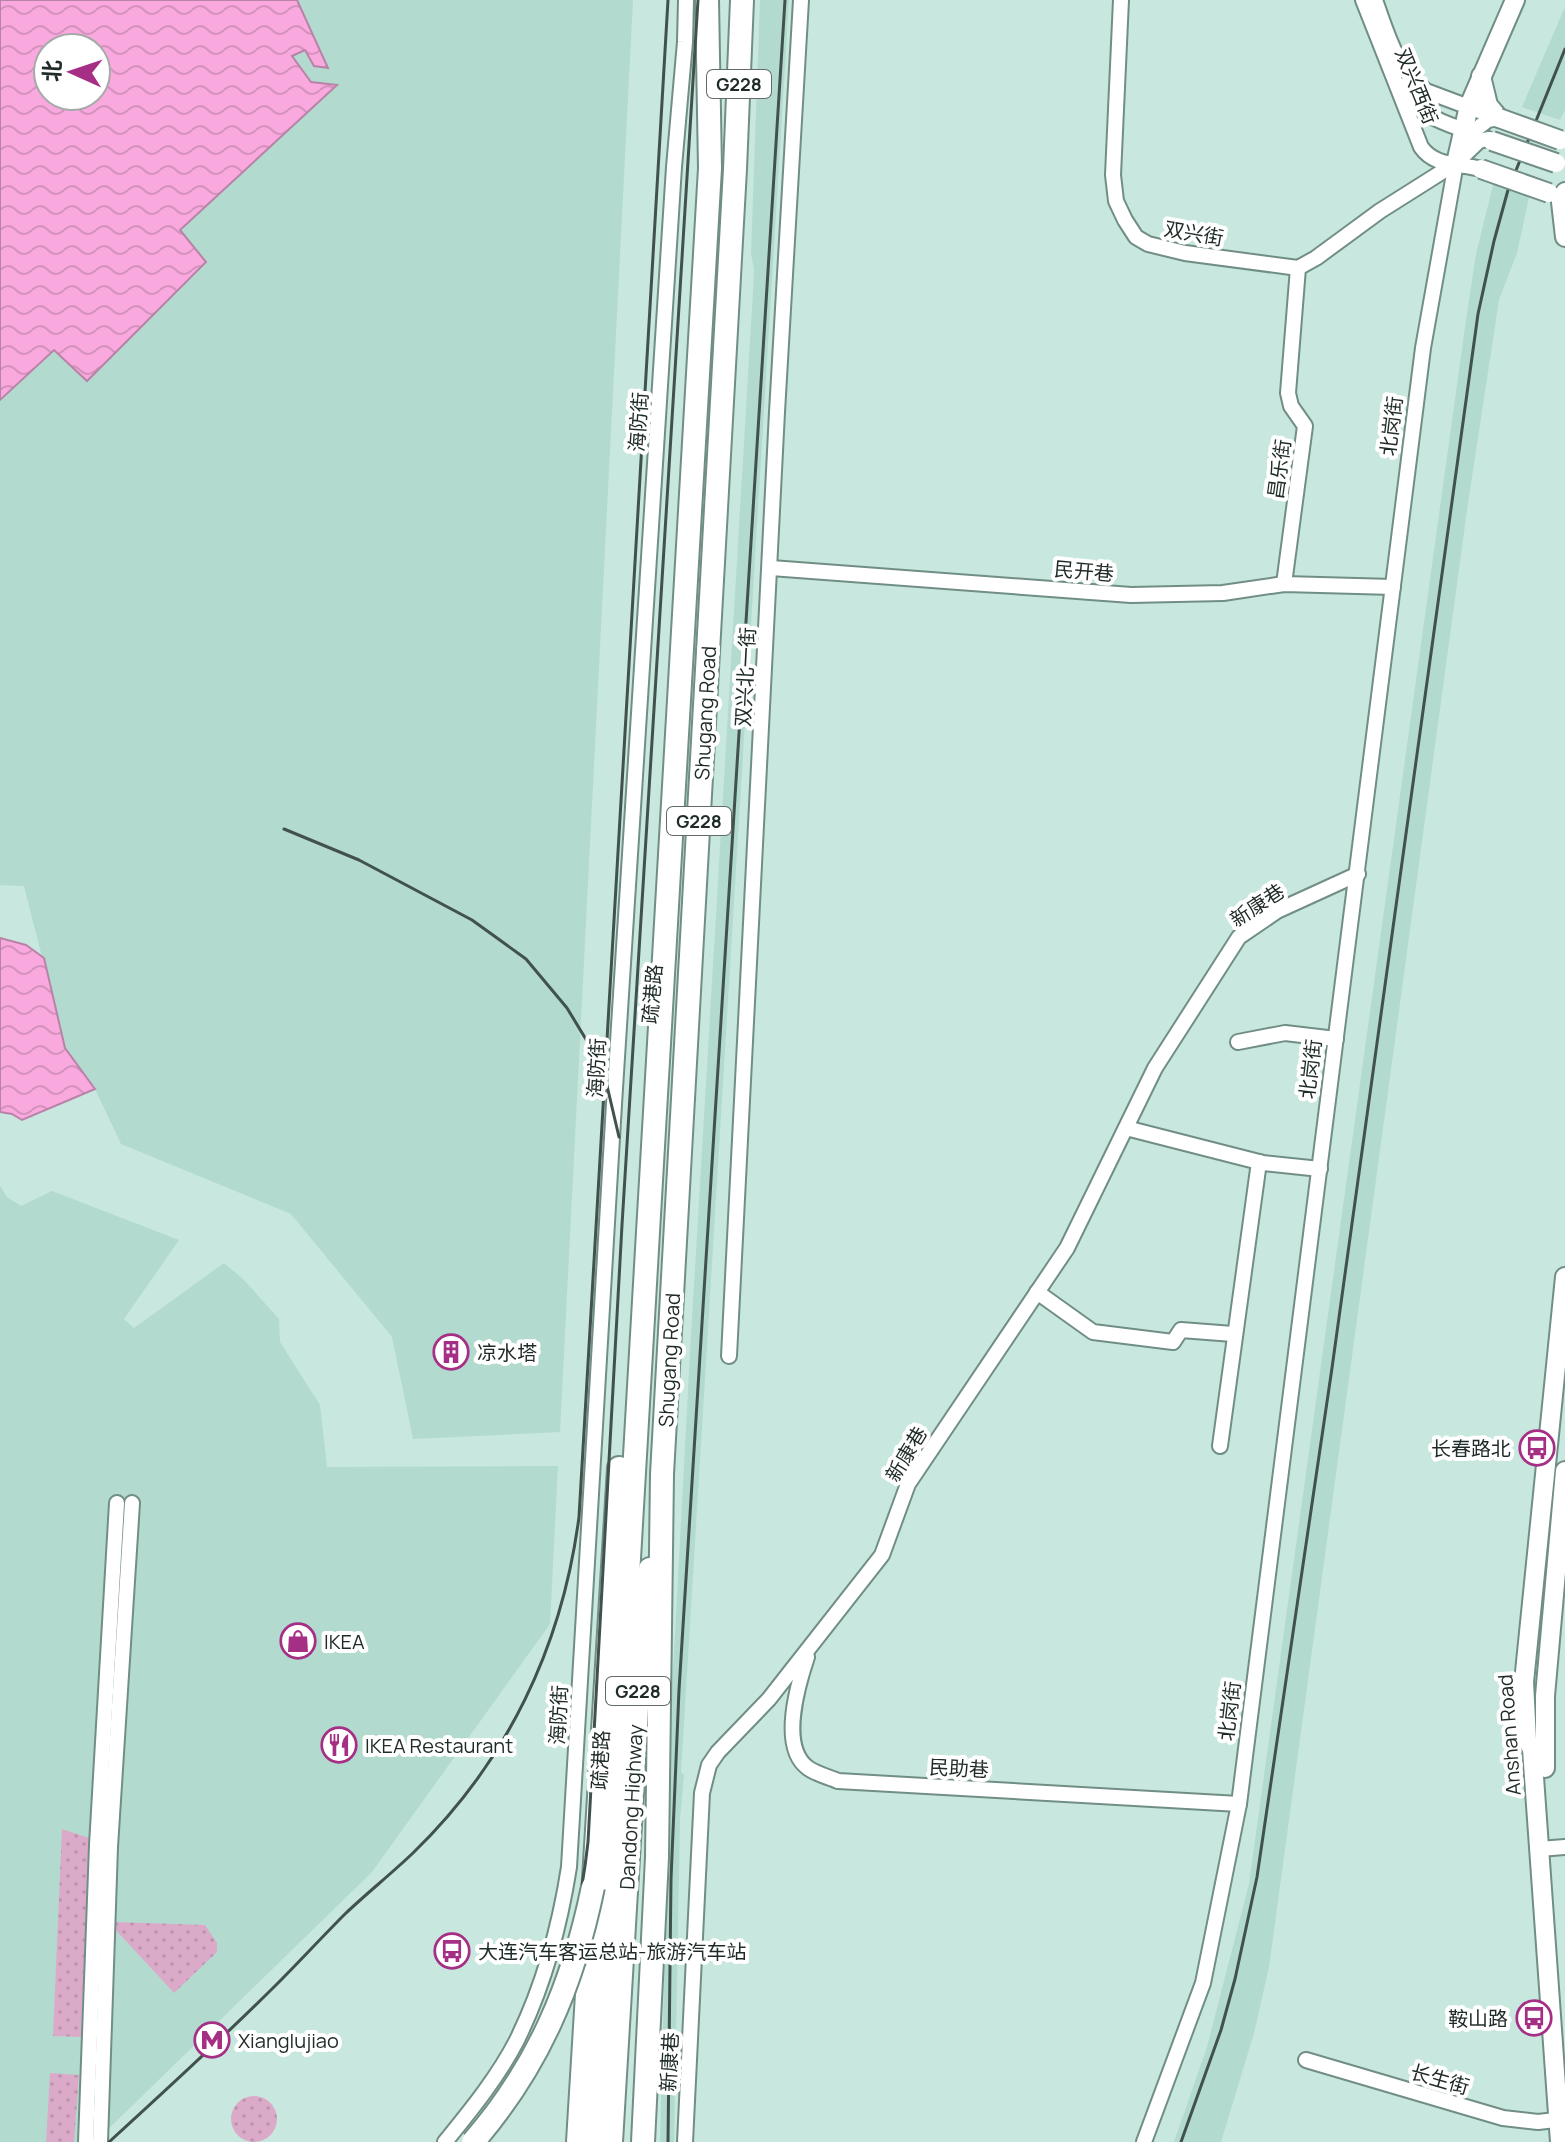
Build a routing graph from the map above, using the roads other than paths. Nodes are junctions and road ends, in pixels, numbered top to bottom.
1 (686, 0) edge
2 (707, 0) edge
3 (742, 0) edge
4 (801, 0) edge
5 (1121, 0) edge
6 (1363, 0) edge
7 (1375, 0) edge
8 (1515, 0) edge
9 (1396, 58) junction
10 (1481, 76) junction
11 (1400, 99) junction
12 (1469, 106) junction
13 (1431, 117) junction
14 (1499, 118) junction
15 (1466, 131) junction
16 (1490, 140) junction
17 (1562, 152) edge
18 (1428, 158) junction
19 (1456, 163) junction
20 (1481, 169) joint
21 (1438, 174) junction
22 (1560, 197) edge
23 (1448, 210) junction
24 (1564, 230) edge
25 (1298, 268) junction
26 (771, 568) junction
27 (1284, 584) junction
28 (1393, 587) junction
29 (669, 871) joint
30 (1358, 874) junction
31 (1336, 1039) junction
32 (1238, 1042) dead end
33 (1126, 1128) junction
34 (1259, 1162) junction
35 (1320, 1169) junction
36 (1565, 1277) edge
37 (1037, 1292) junction
38 (1233, 1334) junction
39 (729, 1356) dead end
40 (1558, 1392) edge
41 (1220, 1446) dead end
42 (1565, 1471) edge
43 (662, 1474) junction
44 (1561, 1550) edge
45 (616, 1640) junction
46 (811, 1646) junction
47 (769, 1699) junction
48 (793, 1727) junction
49 (1239, 1804) junction
50 (1552, 1848) edge
51 (648, 1856) junction
52 (593, 1887) junction
53 (1565, 2047) edge
54 (1306, 2060) dead end
55 (466, 2116) junction
56 (1562, 2119) edge
57 (86, 2142) edge
58 (100, 2142) edge
59 (445, 2142) edge
60 (472, 2142) edge
61 (578, 2142) edge
62 (595, 2142) edge
63 (611, 2142) edge
64 (624, 2142) edge
65 (643, 2142) edge
66 (685, 2142) edge
67 (1144, 2142) edge
68 (1560, 2142) edge

1 - 55 street, 海防街
2 - 29 highway, Shugang Road / G228
3 - 43 highway, Shugang Road / G228
4 - 26 street, 双兴北一街
5 - 25 street, 双兴街
6 - 11 street, 双兴西街
7 - 9 street, 双兴西街
8 - 10 main road, 北岗街
9 - 12 street, 双兴西街
9 - 13 street
10 - 12 main road, 北岗街
10 - 14 main road
11 - 13 street
11 - 18 street, 双兴西街
12 - 14 street, 双兴西街
12 - 15 main road, 北岗街
13 - 15 street
14 - 15 street
14 - 17 main road, bridge
15 - 16 street
15 - 19 main road, 北岗街
16 - 17 main road, bridge
16 - 19 street
18 - 19 street
18 - 21 street, 双兴西街
19 - 20 street
19 - 21 street
19 - 23 street, 北岗街
20 - 22 main road, bridge
21 - 23 street, 双兴西街
21 - 25 street
22 - 24 main road
23 - 28 street, 北岗街
25 - 27 street, 昌乐街
26 - 27 street, 民开巷
26 - 39 street, 双兴北一街
27 - 28 street, 民开巷
28 - 30 street, 北岗街
29 - 45 highway, 疏港路 / G228
30 - 31 street, 北岗街
30 - 33 street, 新康巷
31 - 32 street
31 - 35 street, 北岗街
33 - 34 street
33 - 37 street, 新康巷
34 - 35 street
34 - 38 street
35 - 49 street, 北岗街
36 - 40 main road, Anshan Road
37 - 38 street
37 - 46 street, 新康巷
38 - 41 street
40 - 50 main road, Anshan Road
42 - 44 main road, Anshan Road
43 - 51 highway
43 - 63 highway, Dandong Highway / G228
44 - 50 main road, Anshan Road
45 - 52 highway, 疏港路 / G228
45 - 62 highway
46 - 47 street, 新康巷
46 - 48 street, 民助巷
47 - 48 street
47 - 66 street, 新康巷
48 - 49 street, 民助巷
49 - 67 street, 北岗街
50 - 53 main road, Anshan Road
50 - 56 main road, Anshan Road
51 - 64 highway
51 - 65 highway
52 - 60 highway, Dandong Highway / G228, bridge
52 - 61 highway, bridge
54 - 56 street, 长生街
55 - 59 street, 海防街
55 - 60 street
56 - 68 main road, Anshan Road
57 - 58 street

